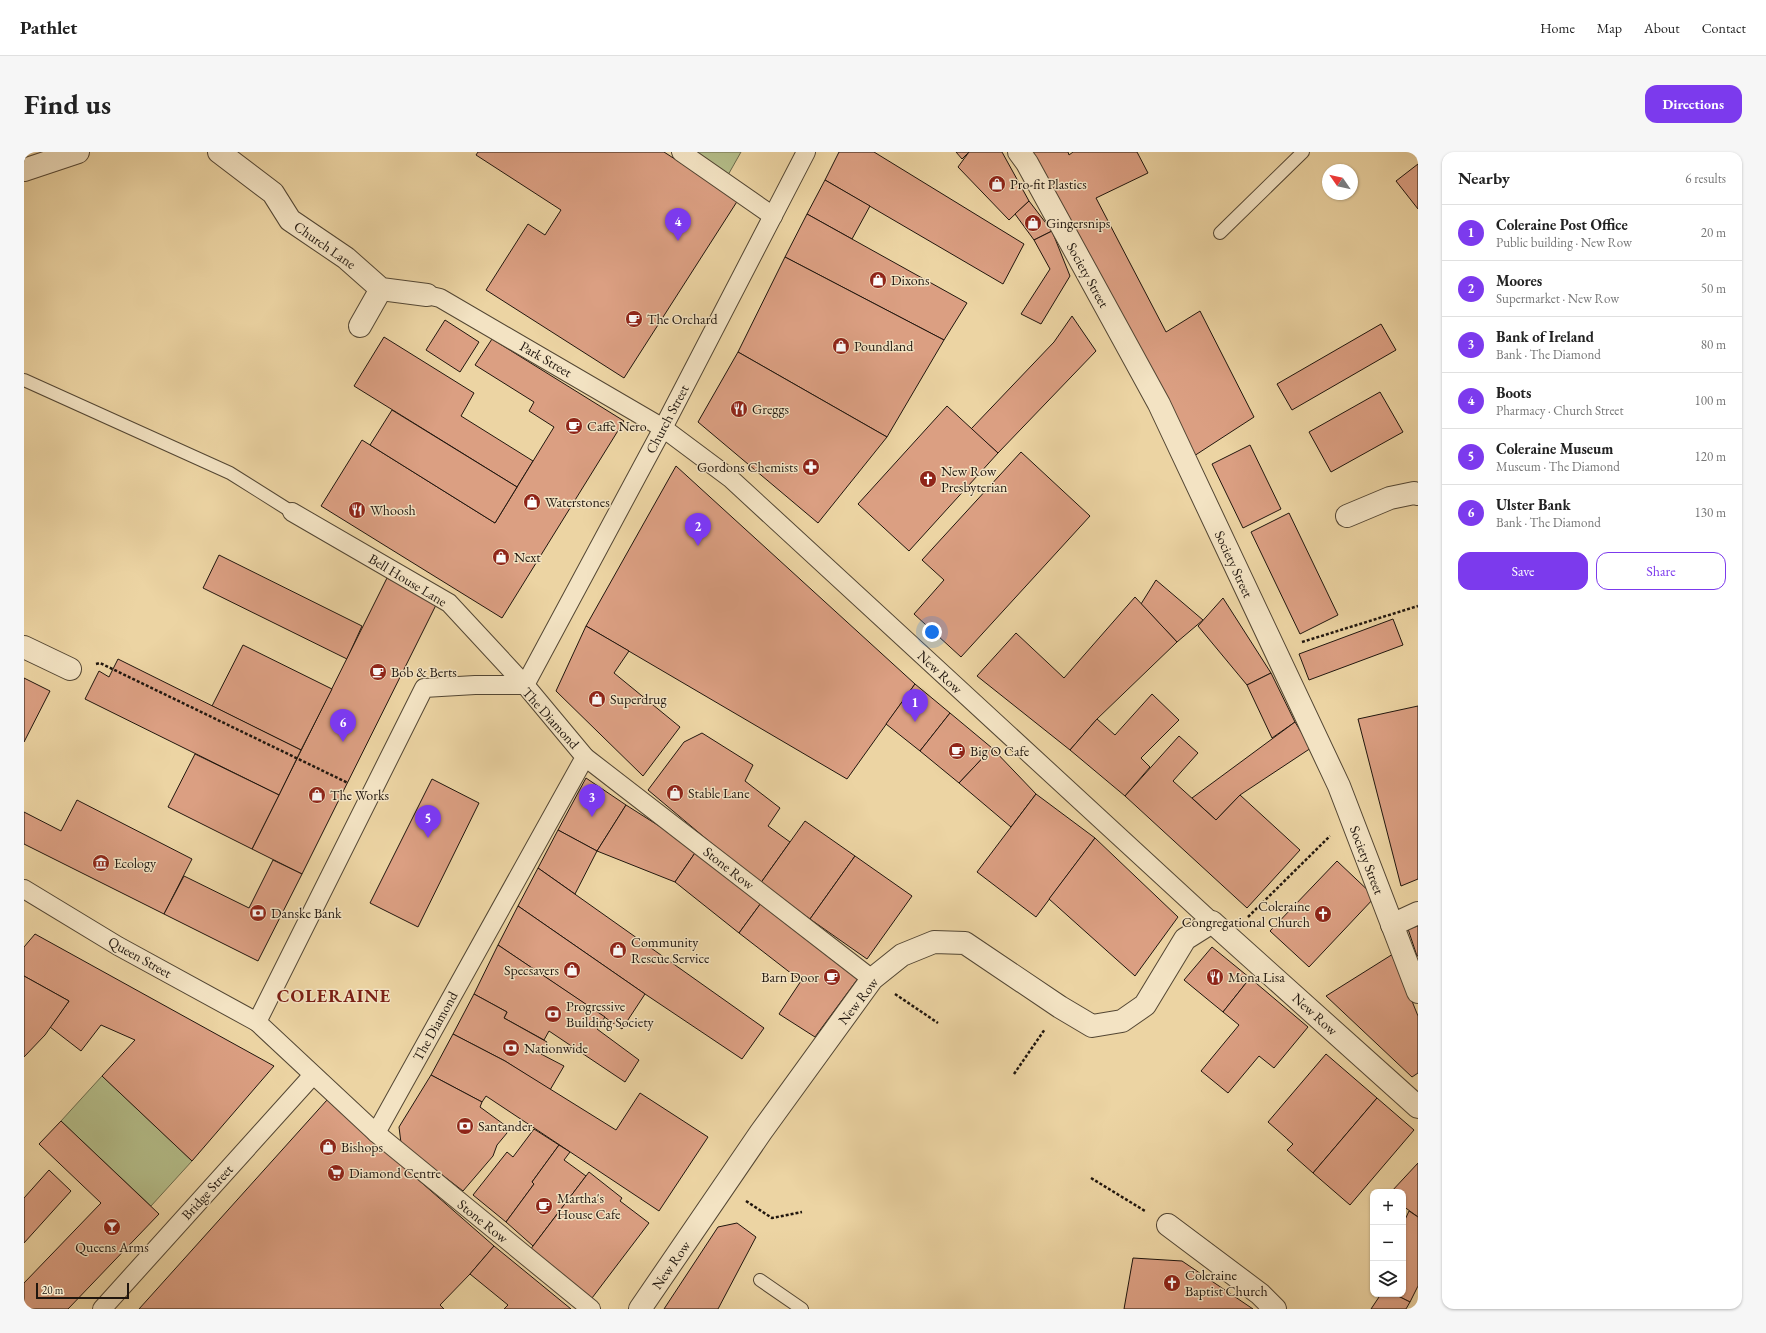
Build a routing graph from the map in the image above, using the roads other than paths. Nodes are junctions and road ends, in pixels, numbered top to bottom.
1 (78, 152) edge
2 (219, 152) edge
3 (681, 152) edge
4 (806, 152) edge
5 (1019, 152) edge
6 (1303, 152) edge
7 (24, 170) edge
8 (773, 216) junction
9 (1220, 233) dead end
10 (381, 289) junction
11 (427, 295) joint
12 (360, 326) dead end
13 (24, 380) edge
14 (663, 428) junction
15 (1418, 494) edge
16 (292, 512) joint
17 (1347, 516) dead end
18 (24, 647) edge
19 (70, 669) road end
20 (525, 685) junction
21 (585, 757) junction
22 (24, 890) edge
23 (1418, 913) edge
24 (1392, 925) junction
25 (1220, 929) junction
26 (872, 979) junction
27 (1418, 992) edge
28 (257, 1022) junction
29 (313, 1075) junction
30 (1418, 1107) edge
31 (376, 1133) junction
32 (1168, 1225) road end
33 (760, 1280) dead end
34 (102, 1309) edge
35 (591, 1309) edge
36 (640, 1309) edge
37 (802, 1309) edge
38 (1275, 1309) edge

1 - 7 street
2 - 10 street, Church Lane
3 - 8 street
4 - 8 street, Church Street
5 - 24 street, Society Street
6 - 9 lane
8 - 14 street, Church Street
10 - 11 street
10 - 12 street
11 - 14 street, Park Street
13 - 16 lane
14 - 20 street, Church Street
14 - 25 street, New Row
15 - 17 street
16 - 20 street, Bell House Lane
18 - 19 street
20 - 21 street, The Diamond
20 - 28 street, The Diamond
21 - 26 street, Stone Row
21 - 31 street, The Diamond
22 - 28 street, Queen Street
23 - 24 street
24 - 27 street, Society Street
25 - 26 street, New Row
25 - 30 street, New Row
26 - 36 street, New Row
28 - 29 street
29 - 31 street
29 - 34 street, Bridge Street
31 - 35 street, Stone Row
32 - 38 street
33 - 37 lane

